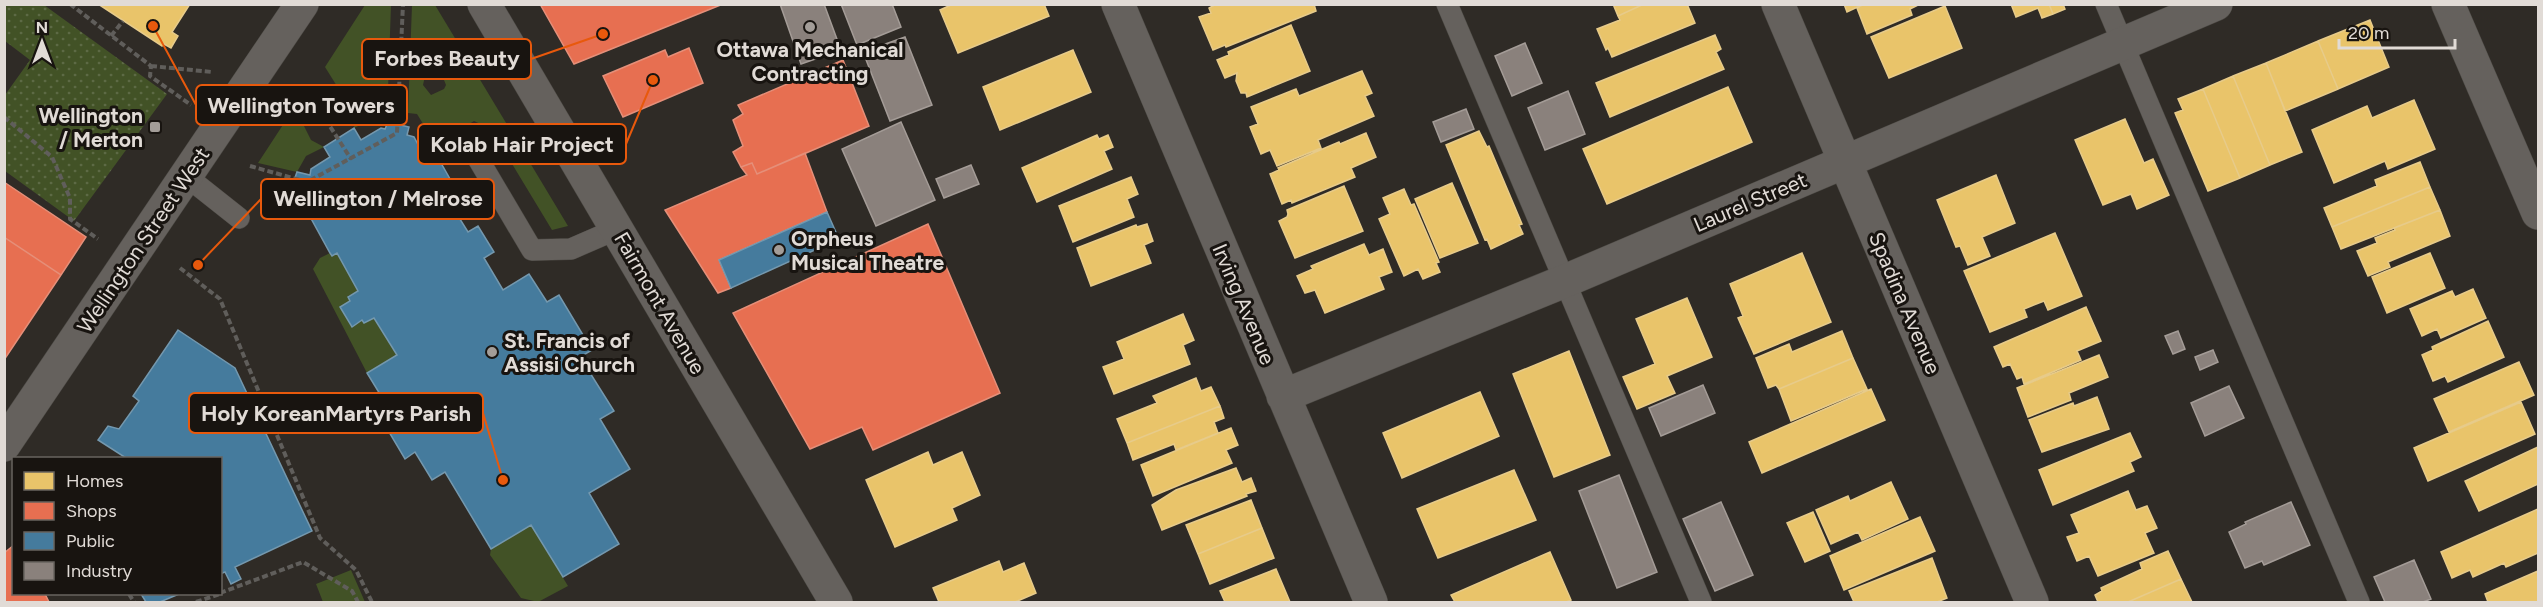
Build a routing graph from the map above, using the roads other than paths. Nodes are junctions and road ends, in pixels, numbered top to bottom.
1 (302, 4) edge
2 (484, 4) edge
3 (1118, 4) edge
4 (1447, 4) edge
5 (1778, 4) edge
6 (2106, 4) edge
7 (2216, 4) edge
8 (2448, 4) edge
9 (2123, 45) junction
10 (477, 157) dead end
11 (1845, 161) junction
12 (186, 176) junction
13 (2538, 213) edge
14 (239, 218) dead end
15 (617, 229) junction
16 (1565, 281) junction
17 (1283, 396) junction
18 (4, 445) edge
19 (836, 603) edge
20 (1371, 603) edge
21 (1701, 603) edge
22 (2032, 603) edge
23 (2360, 603) edge

1 - 12 street, Wellington Street West
2 - 15 street, Fairmont Avenue
3 - 17 street, Irving Avenue
4 - 16 lane
5 - 11 street, Spadina Avenue
6 - 9 lane
7 - 9 street, Laurel Street
8 - 13 street
9 - 11 street, Laurel Street
9 - 23 lane
10 - 15 lane
11 - 16 street, Laurel Street
11 - 22 street, Spadina Avenue
12 - 14 lane
12 - 18 street, Wellington Street West
15 - 19 street, Fairmont Avenue
16 - 17 street, Laurel Street
16 - 21 lane
17 - 20 street, Irving Avenue

